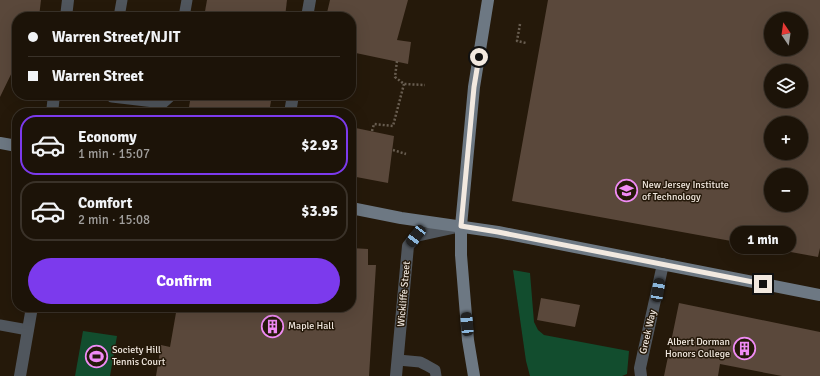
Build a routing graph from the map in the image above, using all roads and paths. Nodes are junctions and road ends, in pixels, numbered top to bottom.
1 (68, 0) edge
2 (122, 0) edge
3 (186, 0) edge
4 (310, 0) edge
5 (488, 0) edge
6 (67, 12) edge
7 (120, 12) edge
8 (185, 12) edge
9 (308, 12) edge
10 (520, 24) dead end
11 (526, 43) dead end
12 (397, 61) dead end
13 (404, 84) junction
14 (425, 85) dead end
15 (134, 100) edge
16 (167, 100) edge
17 (372, 131) dead end
18 (0, 143) edge
19 (12, 145) edge
20 (393, 150) dead end
21 (406, 154) dead end
22 (356, 209) edge
23 (461, 226) junction
24 (663, 264) junction
25 (820, 295) edge
26 (31, 312) edge
27 (0, 324) edge
28 (28, 330) junction
29 (398, 360) junction
30 (20, 376) edge
31 (396, 376) edge
32 (436, 376) edge
33 (474, 376) edge
34 (641, 376) edge

1 - 6 street
2 - 7 lane
3 - 8 lane
4 - 9 street
5 - 23 main road
10 - 11 path
12 - 13 path
13 - 14 path
13 - 17 path
15 - 16 lane
18 - 19 main road
20 - 21 path
22 - 23 main road
23 - 24 main road
23 - 29 street, Wickliffe Street
23 - 33 main road
24 - 25 main road
24 - 34 street, Greek Way
26 - 28 street
27 - 28 lane
28 - 30 street
29 - 31 street, Wickliffe Street
29 - 32 lane

